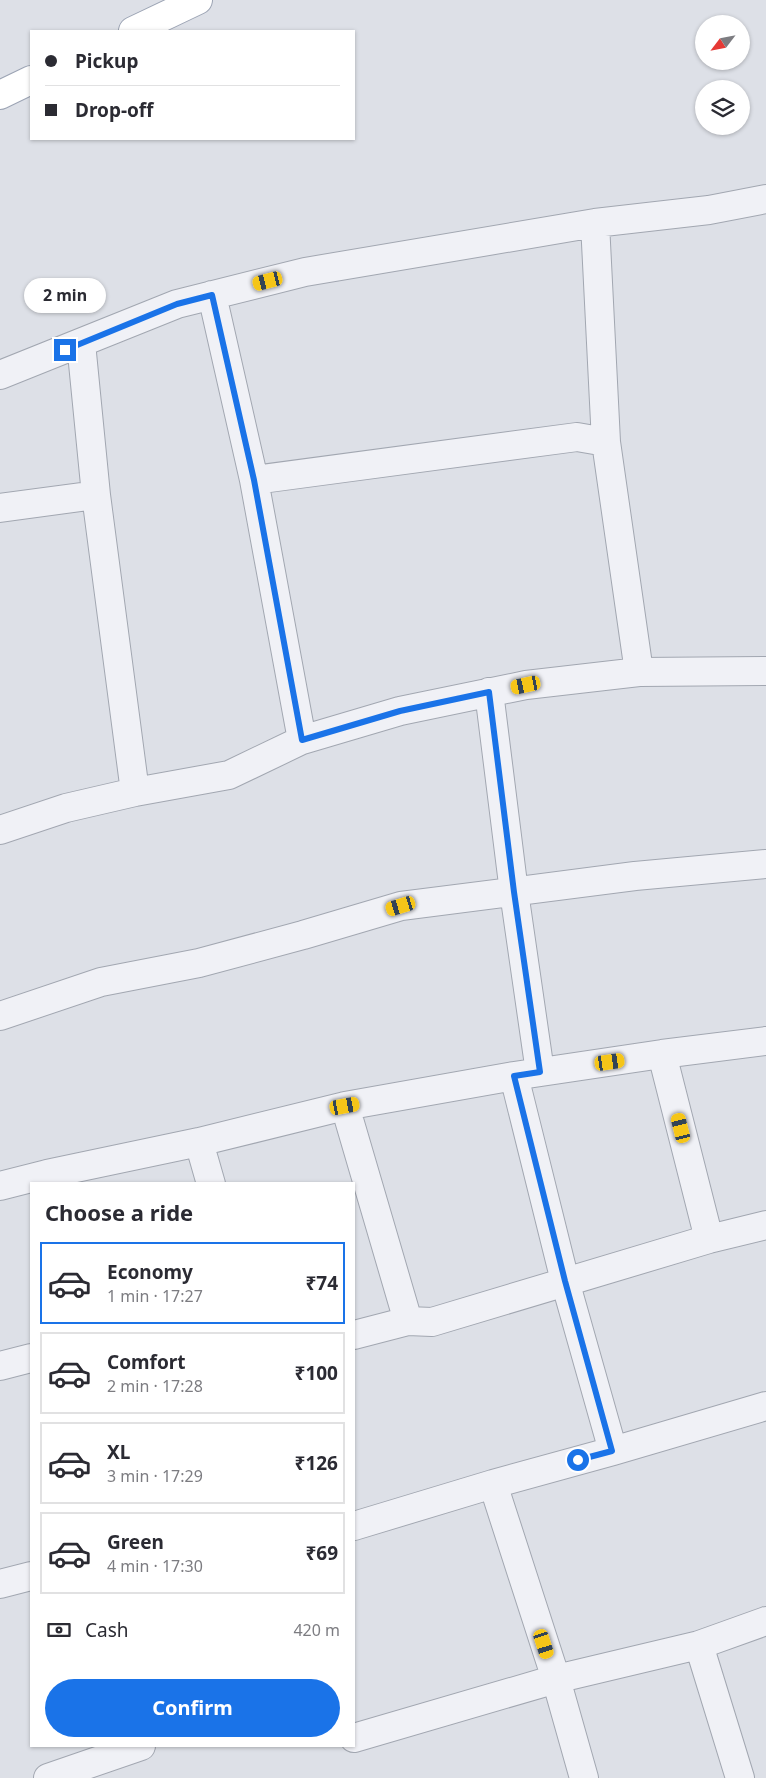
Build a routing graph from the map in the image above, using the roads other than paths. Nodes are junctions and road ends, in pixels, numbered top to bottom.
1 (198, 0) edge
2 (135, 30) edge
3 (30, 80) edge
4 (0, 95) edge
5 (766, 199) edge
6 (595, 223) junction
7 (212, 295) junction
8 (81, 343) junction
9 (0, 375) edge
10 (606, 442) junction
11 (254, 480) junction
12 (96, 494) junction
13 (0, 508) edge
14 (766, 671) edge
15 (639, 672) junction
16 (489, 692) junction
17 (302, 740) junction
18 (135, 792) junction
19 (0, 830) edge
20 (766, 864) edge
21 (514, 892) junction
22 (0, 1016) edge
23 (766, 1041) edge
24 (662, 1054) junction
25 (526, 1074) junction
26 (345, 1106) junction
27 (199, 1142) junction
28 (49, 1179) edge
29 (210, 1182) edge
30 (0, 1186) edge
31 (766, 1225) edge
32 (709, 1239) junction
33 (565, 1281) junction
34 (408, 1321) junction
35 (355, 1335) edge
36 (30, 1358) edge
37 (0, 1366) edge
38 (766, 1406) edge
39 (612, 1451) junction
40 (493, 1484) junction
41 (355, 1526) edge
42 (30, 1576) edge
43 (0, 1584) edge
44 (766, 1621) edge
45 (700, 1645) junction
46 (556, 1679) junction
47 (355, 1738) edge
48 (138, 1747) edge
49 (48, 1778) edge
50 (584, 1778) edge
51 (740, 1778) edge

1 - 2 main road
3 - 4 main road
5 - 6 street
6 - 7 street
6 - 10 street
7 - 8 street
7 - 11 street
8 - 9 street
8 - 12 street
10 - 11 street
10 - 15 street
11 - 17 street
12 - 13 street
12 - 18 street
14 - 15 street
15 - 16 street
16 - 17 street
16 - 21 street
17 - 18 street
18 - 19 street
20 - 21 street
21 - 22 street
21 - 25 street
23 - 24 street
24 - 25 street
24 - 32 street
25 - 26 street
25 - 33 street
26 - 27 street
26 - 34 street
27 - 28 street
27 - 29 street
28 - 30 street
31 - 32 street
32 - 33 street
33 - 34 street
33 - 39 street
34 - 35 street
36 - 37 street
38 - 39 street
39 - 40 street
40 - 41 street
40 - 46 street
42 - 43 street
44 - 45 street
45 - 46 street
45 - 51 street
46 - 47 street
46 - 50 street
48 - 49 street

